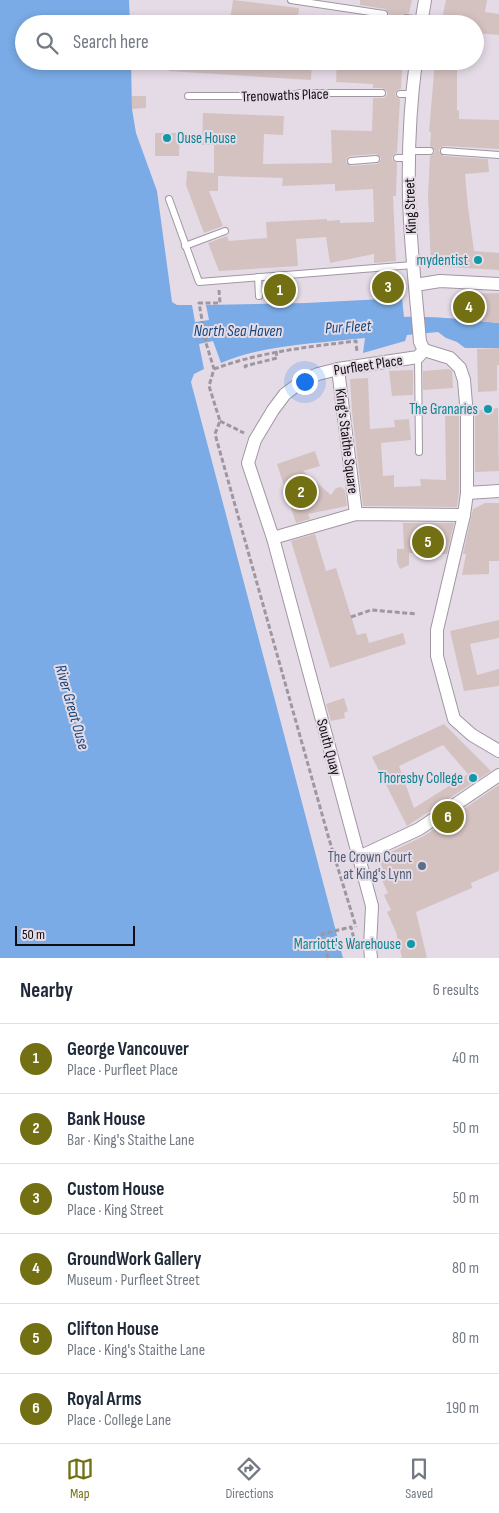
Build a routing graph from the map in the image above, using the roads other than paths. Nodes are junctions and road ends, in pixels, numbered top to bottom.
1 (291, 0) edge
2 (425, 0) edge
3 (384, 14) dead end
4 (422, 15) edge
5 (410, 70) edge
6 (382, 93) dead end
7 (188, 96) dead end
8 (430, 151) dead end
9 (444, 151) dead end
10 (499, 155) edge
11 (405, 156) junction
12 (376, 159) dead end
13 (351, 160) dead end
14 (168, 199) dead end
15 (225, 230) dead end
16 (185, 246) junction
17 (413, 265) junction
18 (258, 277) junction
19 (499, 284) edge
20 (416, 291) junction
21 (259, 296) dead end
22 (421, 350) junction
23 (338, 368) junction
24 (419, 452) dead end
25 (499, 491) edge
26 (467, 493) junction
27 (356, 514) junction
28 (464, 515) junction
29 (273, 538) junction
30 (499, 751) edge
31 (499, 775) edge
32 (359, 857) junction
33 (371, 958) edge

1 - 3 lane
2 - 4 street
5 - 11 street, King Street
6 - 7 lane, Trenowaths Place
8 - 11 lane
9 - 10 lane
11 - 17 street, King Street
12 - 13 lane
14 - 16 lane
15 - 16 lane
16 - 18 lane
17 - 18 lane
17 - 20 street, King Street
18 - 21 lane
19 - 20 street
20 - 22 street, King Street
22 - 23 street, Purfleet Place
22 - 24 lane
22 - 26 street, Purfleet Place
23 - 27 street, King's Staithe Square
23 - 29 street, Purfleet Place
25 - 26 street
26 - 28 street, Purfleet Place
27 - 28 street
27 - 29 street
28 - 30 street, Purfleet Place
29 - 32 street, South Quay
31 - 32 street
32 - 33 street, South Quay

